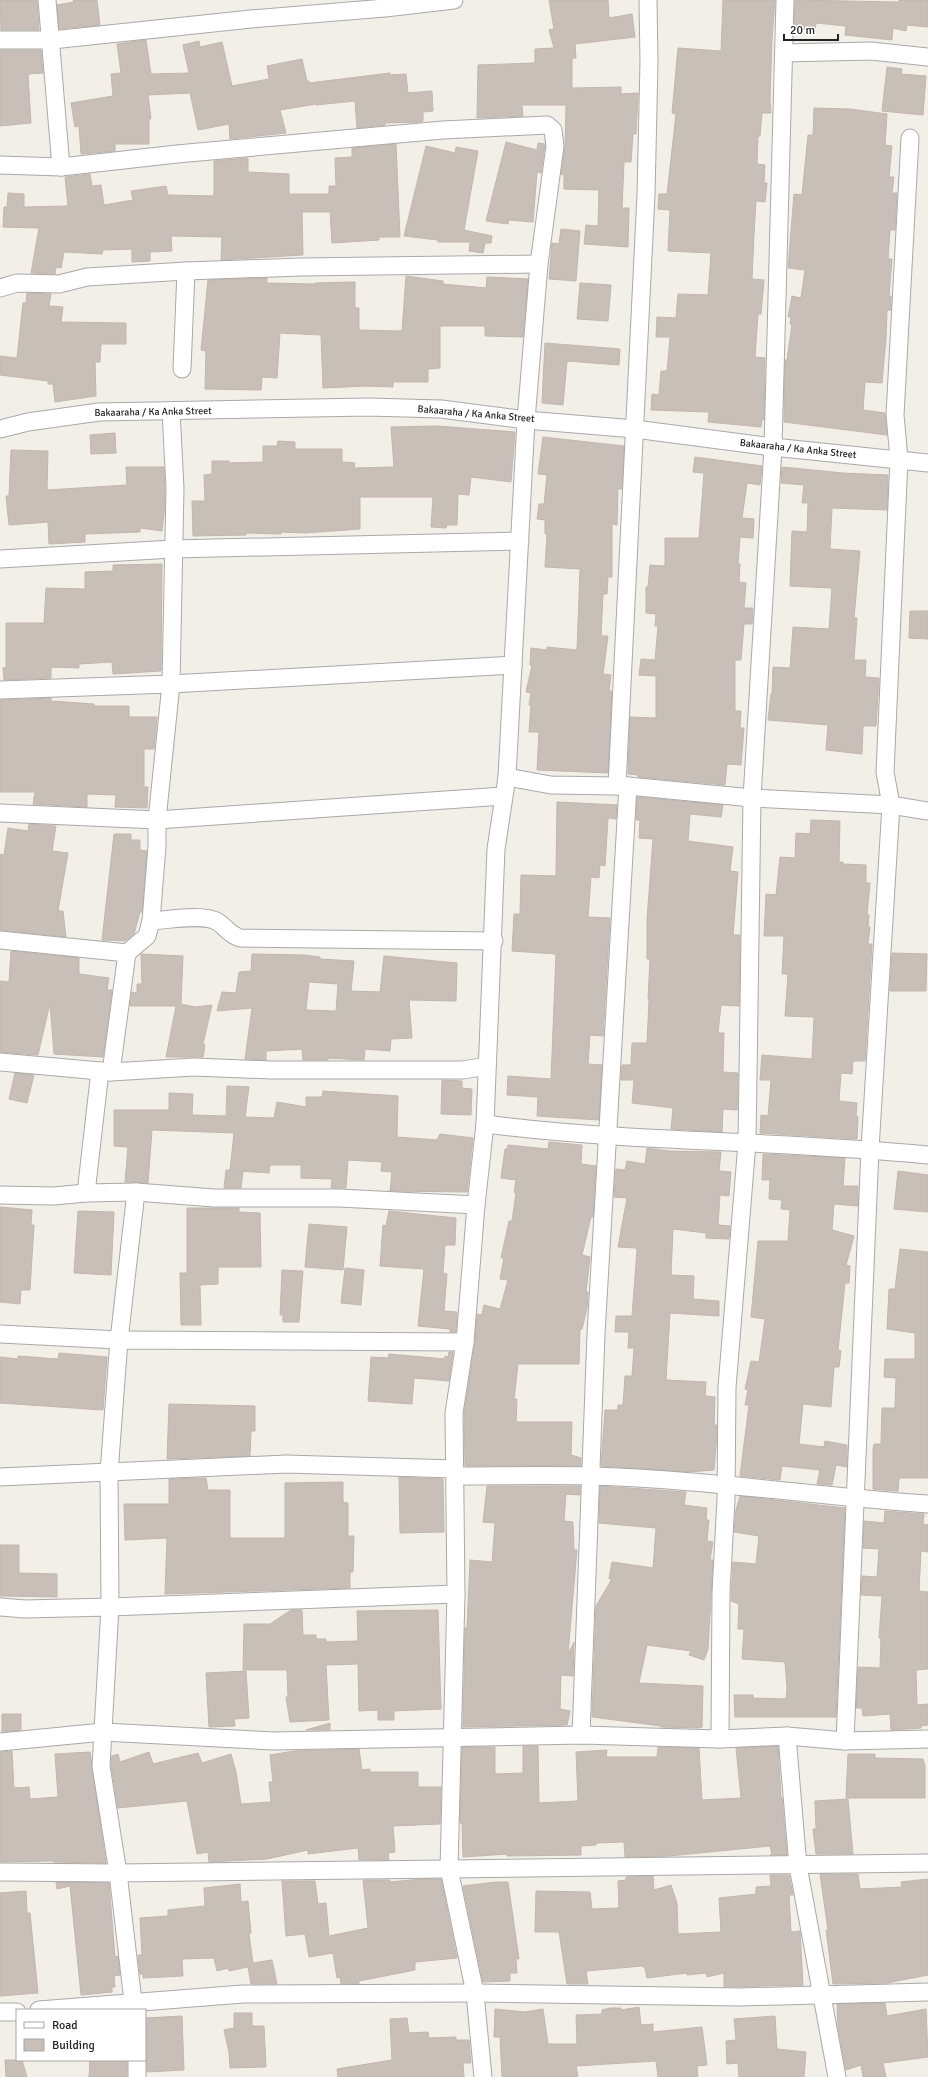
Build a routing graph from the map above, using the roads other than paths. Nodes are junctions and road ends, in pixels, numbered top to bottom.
1 (47, 0) edge
2 (454, 0) edge
3 (648, 0) edge
4 (785, 0) edge
5 (385, 4) edge
6 (0, 40) edge
7 (52, 40) junction
8 (784, 52) junction
9 (928, 57) edge
10 (910, 138) dead end
11 (0, 165) edge
12 (61, 167) junction
13 (539, 264) junction
14 (186, 271) junction
15 (0, 288) edge
16 (182, 369) dead end
17 (171, 411) junction
18 (526, 420) junction
19 (0, 429) edge
20 (635, 429) junction
21 (773, 447) junction
22 (899, 459) junction
23 (928, 463) edge
24 (520, 541) junction
25 (173, 548) junction
26 (0, 559) edge
27 (513, 665) junction
28 (171, 684) junction
29 (0, 690) edge
30 (507, 777) junction
31 (622, 786) junction
32 (503, 796) junction
33 (752, 798) junction
34 (891, 806) junction
35 (928, 811) edge
36 (0, 813) edge
37 (157, 820) junction
38 (151, 921) junction
39 (0, 940) edge
40 (494, 941) junction
41 (127, 953) junction
42 (0, 1062) edge
43 (487, 1066) junction
44 (105, 1071) junction
45 (485, 1124) junction
46 (609, 1135) junction
47 (747, 1143) junction
48 (870, 1149) junction
49 (928, 1155) edge
50 (136, 1192) junction
51 (86, 1193) junction
52 (0, 1195) edge
53 (476, 1205) junction
54 (0, 1334) edge
55 (119, 1340) junction
56 (465, 1342) junction
57 (455, 1472) junction
58 (109, 1473) junction
59 (590, 1476) junction
60 (0, 1477) edge
61 (726, 1485) junction
62 (854, 1498) junction
63 (928, 1504) edge
64 (456, 1594) junction
65 (0, 1607) edge
66 (110, 1607) junction
67 (103, 1732) junction
68 (581, 1735) junction
69 (787, 1736) junction
70 (451, 1738) junction
71 (720, 1738) junction
72 (928, 1739) edge
73 (846, 1741) junction
74 (0, 1742) edge
75 (928, 1863) edge
76 (798, 1866) junction
77 (449, 1869) junction
78 (0, 1872) edge
79 (118, 1873) junction
80 (928, 1992) edge
81 (475, 1993) junction
82 (823, 1995) junction
83 (134, 2007) edge
84 (71, 2009) edge
85 (0, 2012) edge
86 (16, 2012) edge
87 (137, 2061) edge
88 (137, 2077) edge
89 (484, 2077) edge
90 (837, 2077) edge

1 - 7 street
2 - 5 street
3 - 20 street
4 - 8 street
5 - 7 street
6 - 7 street
7 - 12 street
8 - 9 street
8 - 21 street
10 - 22 street
11 - 12 street
12 - 13 street
13 - 14 street
13 - 18 street
14 - 15 street
14 - 16 street
17 - 18 street, Bakaaraha / Ka Anka Street
17 - 19 street, Bakaaraha / Ka Anka Street
17 - 25 street
18 - 20 street, Bakaaraha / Ka Anka Street
18 - 24 street
20 - 21 street, Bakaaraha / Ka Anka Street
20 - 31 street
21 - 22 street, Bakaaraha / Ka Anka Street
21 - 33 street
22 - 23 street, Bakaaraha / Ka Anka Street
22 - 34 street
24 - 25 street
24 - 27 street
25 - 26 street
25 - 28 street
27 - 28 street
27 - 30 street
28 - 29 street
28 - 37 street
30 - 31 street
30 - 32 street
31 - 33 street
31 - 46 street
32 - 37 street
32 - 40 street
33 - 34 street
33 - 47 street
34 - 35 street
34 - 48 street
36 - 37 street
37 - 38 street
38 - 40 street
38 - 41 street
39 - 41 street
40 - 43 street
41 - 44 street
42 - 44 street
43 - 44 street
43 - 45 street
44 - 51 street
45 - 46 street
45 - 53 street
46 - 47 street
46 - 59 street
47 - 48 street
47 - 61 street
48 - 49 street
48 - 62 street
50 - 51 street
50 - 53 street
50 - 55 street
51 - 52 street
53 - 56 street
54 - 55 street
55 - 56 street
55 - 58 street
56 - 57 street
57 - 58 street
57 - 59 street
57 - 64 street
58 - 60 street
58 - 66 street
59 - 61 street
59 - 68 street
61 - 62 street
61 - 71 street
62 - 63 street
62 - 73 street
64 - 66 street
64 - 70 street
65 - 66 street
66 - 67 street
67 - 70 street
67 - 74 street
67 - 79 street
68 - 70 street
68 - 71 street
69 - 71 street
69 - 73 street
69 - 76 street
70 - 77 street
72 - 73 street
75 - 76 street
76 - 77 street
76 - 82 street
77 - 79 street
77 - 81 street
78 - 79 street
79 - 83 street
80 - 82 street
81 - 82 street
81 - 83 street
81 - 89 street
82 - 90 street
83 - 84 street
85 - 86 street
87 - 88 street

